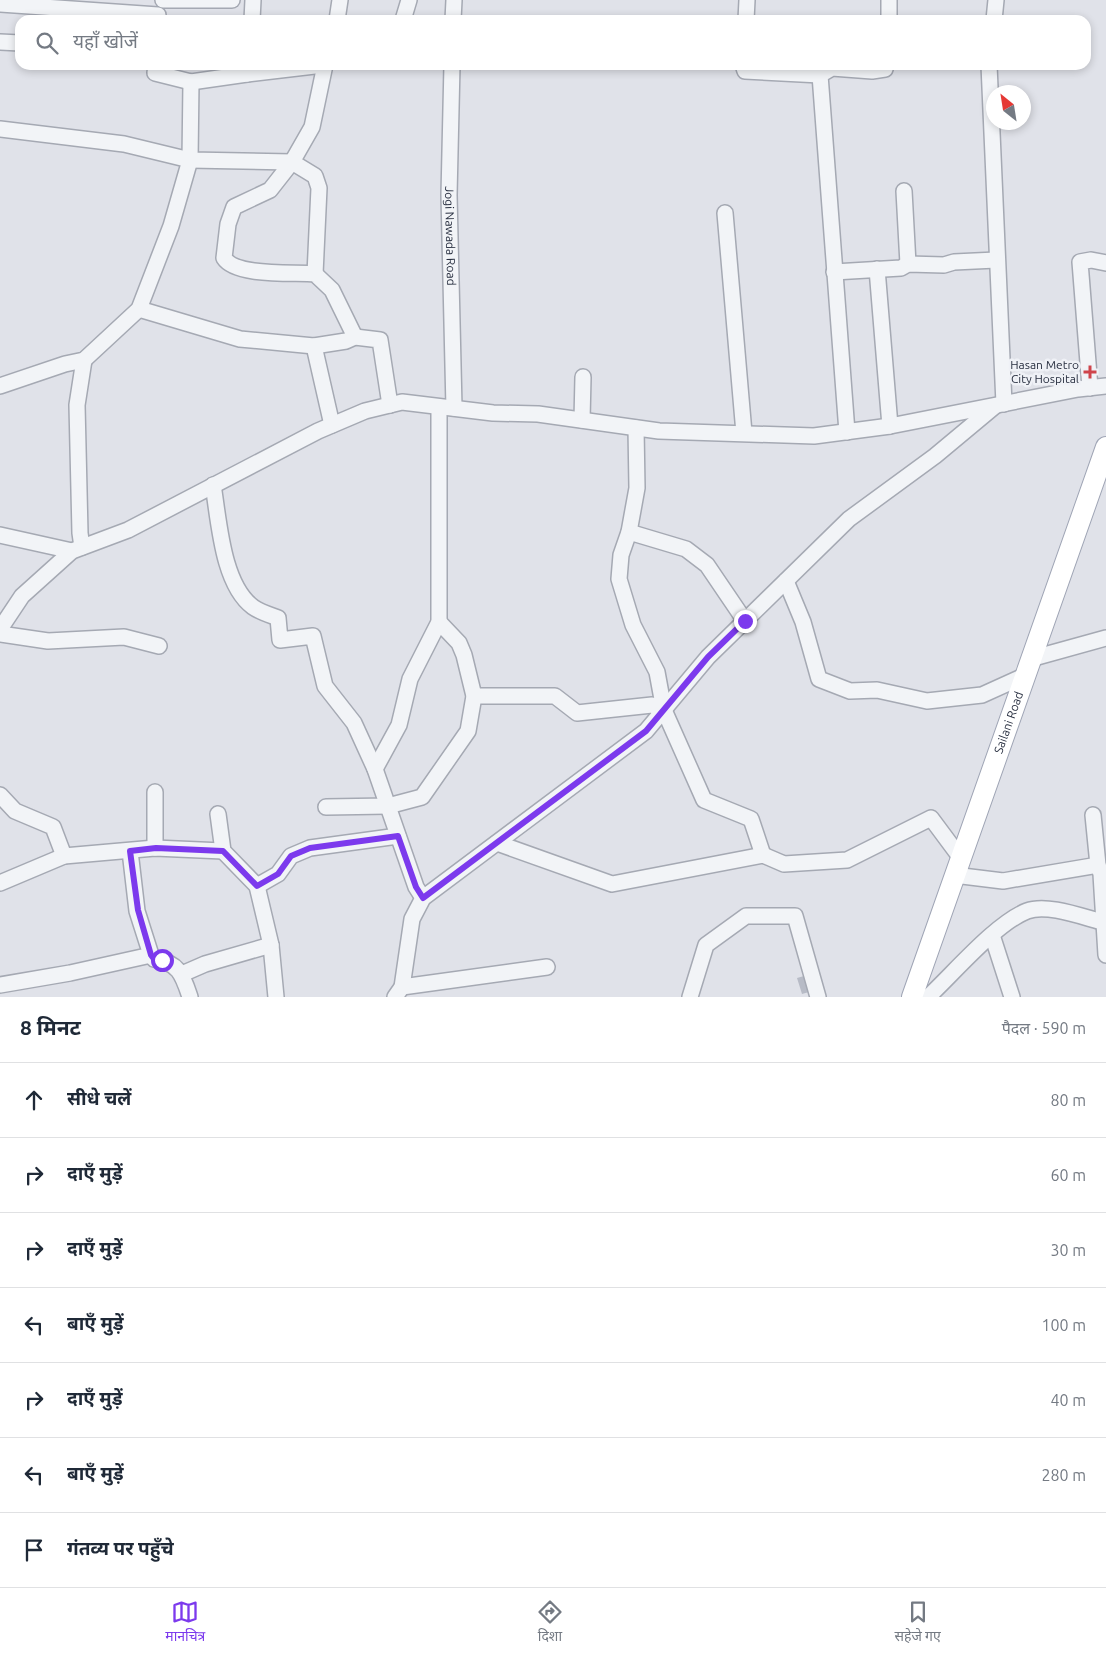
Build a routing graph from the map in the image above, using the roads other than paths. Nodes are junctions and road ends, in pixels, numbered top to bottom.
1 (232, 0) edge
2 (254, 0) edge
3 (340, 0) edge
4 (409, 0) edge
5 (454, 0) edge
6 (747, 0) edge
7 (890, 0) edge
8 (996, 0) edge
9 (0, 4) edge
10 (161, 9) edge
11 (252, 15) edge
12 (337, 15) edge
13 (404, 15) edge
14 (453, 15) edge
15 (746, 15) edge
16 (889, 15) edge
17 (994, 15) edge
18 (0, 42) edge
19 (15, 43) edge
20 (155, 70) edge
21 (243, 70) edge
22 (323, 70) edge
23 (452, 70) edge
24 (745, 70) edge
25 (829, 70) edge
26 (859, 70) edge
27 (878, 70) edge
28 (989, 70) edge
29 (820, 75) junction
30 (191, 82) junction
31 (0, 129) edge
32 (190, 160) junction
33 (292, 162) junction
34 (904, 190) dead end
35 (725, 213) dead end
36 (996, 260) junction
37 (1106, 263) edge
38 (908, 264) junction
39 (877, 268) junction
40 (834, 272) junction
41 (315, 274) junction
42 (139, 309) junction
43 (355, 337) junction
44 (314, 346) junction
45 (84, 360) junction
46 (583, 377) dead end
47 (0, 386) edge
48 (1106, 386) edge
49 (1090, 388) junction
50 (390, 405) junction
51 (1000, 405) junction
52 (447, 407) junction
53 (582, 420) junction
54 (332, 425) junction
55 (890, 426) junction
56 (636, 428) junction
57 (744, 432) junction
58 (847, 432) junction
59 (1106, 447) edge
60 (213, 485) junction
61 (629, 532) junction
62 (0, 535) edge
63 (77, 549) junction
64 (786, 581) junction
65 (745, 621) junction
66 (440, 622) junction
67 (0, 629) edge
68 (0, 634) edge
69 (1106, 638) edge
70 (159, 646) dead end
71 (1027, 668) junction
72 (474, 696) junction
73 (664, 710) junction
74 (375, 769) junction
75 (155, 792) dead end
76 (0, 795) edge
77 (388, 806) junction
78 (326, 807) dead end
79 (218, 814) dead end
80 (1092, 815) dead end
81 (398, 836) junction
82 (497, 843) junction
83 (156, 848) junction
84 (130, 851) junction
85 (223, 851) junction
86 (763, 855) junction
87 (64, 856) junction
88 (1098, 865) junction
89 (957, 866) junction
90 (0, 883) edge
91 (257, 886) junction
92 (423, 898) junction
93 (1105, 923) edge
94 (992, 936) junction
95 (271, 946) junction
96 (151, 955) junction
97 (1106, 955) edge
98 (547, 967) dead end
99 (182, 974) junction
100 (0, 985) edge
101 (399, 992) edge
102 (190, 997) edge
103 (276, 997) edge
104 (690, 997) edge
105 (818, 997) edge
106 (912, 997) edge
107 (928, 997) edge
108 (1012, 997) edge

1 - 10 street
2 - 11 street
3 - 12 street
4 - 13 street
5 - 14 street
6 - 15 street
7 - 16 street
8 - 17 street
9 - 10 street
18 - 19 street
20 - 30 street
21 - 30 street
22 - 33 street
23 - 52 street, Jogi Nawada Road
24 - 29 street
25 - 29 street
26 - 27 street
28 - 36 street
29 - 40 street
30 - 32 street
31 - 32 street
32 - 33 street
32 - 42 street
33 - 41 street
33 - 41 street
34 - 38 street
35 - 57 street
36 - 38 street
36 - 51 street
37 - 49 street
38 - 39 street
39 - 40 street
39 - 55 street
40 - 58 street
41 - 43 street
42 - 44 street
42 - 45 street
43 - 44 street
43 - 50 street
44 - 54 street
45 - 47 street
45 - 63 street
46 - 53 street
48 - 49 street
49 - 51 street
50 - 52 street
50 - 54 street
51 - 55 street
51 - 64 street
52 - 53 street
52 - 66 street, Jogi Nawada Road
53 - 56 street
54 - 60 street
55 - 58 street
56 - 57 street
56 - 61 street
57 - 58 street
59 - 71 main road, Sailani Road
60 - 63 street
60 - 74 street
61 - 65 street
61 - 73 street
62 - 63 street
63 - 67 street
64 - 65 street
64 - 71 street
65 - 73 street
66 - 72 street
66 - 74 street
68 - 70 street
69 - 71 street
71 - 89 main road, Sailani Road
72 - 73 street
72 - 77 street
73 - 82 street
73 - 86 street
74 - 77 street
75 - 83 street
76 - 87 street
77 - 78 street
77 - 81 street
79 - 85 street
80 - 88 street
81 - 91 street
81 - 92 street
82 - 86 street
82 - 92 street
83 - 84 street
83 - 85 street
84 - 87 street
84 - 96 street
85 - 91 street
86 - 89 street
87 - 90 street
88 - 89 street
88 - 93 street
89 - 106 main road, Sailani Road
91 - 95 street
92 - 101 street
93 - 94 street
93 - 97 street
94 - 107 street
94 - 108 street
95 - 99 street
95 - 103 street
96 - 99 street
96 - 100 street
98 - 101 street
99 - 102 street
104 - 105 street

